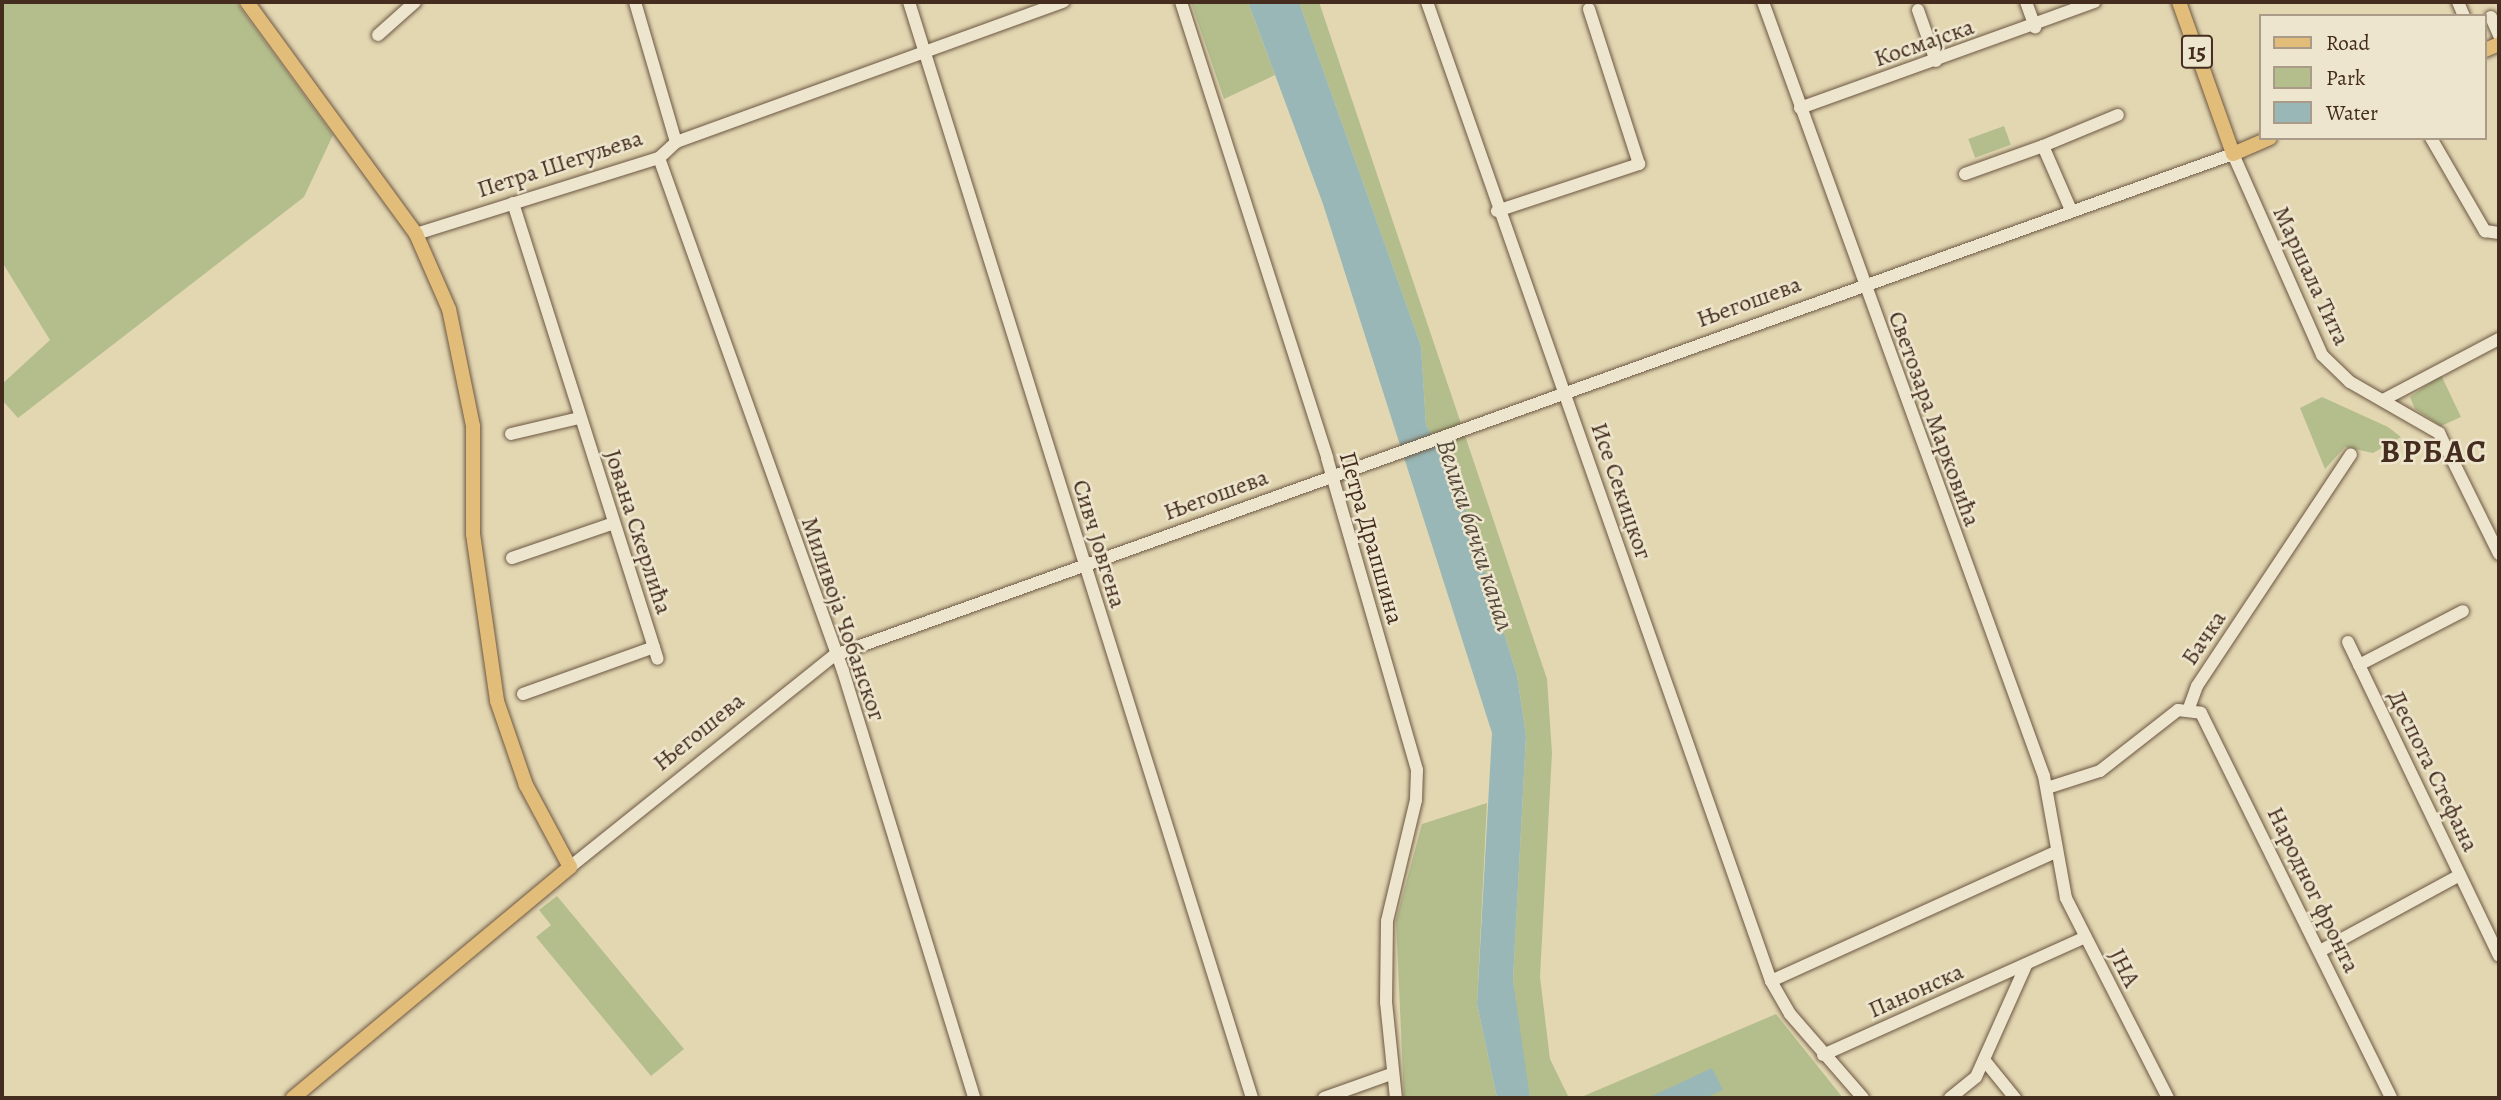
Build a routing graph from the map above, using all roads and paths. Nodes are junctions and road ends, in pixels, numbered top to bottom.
1 (247, 2) edge
2 (415, 2) edge
3 (635, 2) edge
4 (909, 2) edge
5 (1063, 2) edge
6 (1181, 2) edge
7 (1427, 2) edge
8 (1763, 2) edge
9 (2026, 2) edge
10 (2095, 2) edge
11 (2179, 2) edge
12 (1589, 9) dead end
13 (1918, 9) dead end
14 (2492, 17) edge
15 (2035, 27) junction
16 (378, 35) dead end
17 (2499, 35) edge
18 (925, 52) junction
19 (1936, 61) junction
20 (1800, 108) junction
21 (2118, 116) dead end
22 (2265, 140) edge
23 (2432, 140) edge
24 (676, 142) junction
25 (2043, 146) junction
26 (2233, 154) junction
27 (659, 158) junction
28 (1965, 174) dead end
29 (513, 203) junction
30 (2071, 210) junction
31 (1497, 211) junction
32 (2499, 233) edge
33 (416, 234) junction
34 (1861, 284) junction
35 (2499, 339) edge
36 (1564, 394) junction
37 (2385, 399) junction
38 (579, 418) junction
39 (511, 434) dead end
40 (2351, 454) dead end
41 (1332, 477) junction
42 (614, 523) junction
43 (2499, 554) edge
44 (512, 558) dead end
45 (1084, 566) junction
46 (2463, 611) dead end
47 (2348, 642) dead end
48 (835, 655) junction
49 (2359, 666) junction
50 (523, 694) dead end
51 (2189, 708) junction
52 (2047, 788) junction
53 (2056, 852) junction
54 (570, 866) junction
55 (2460, 875) junction
56 (2084, 937) junction
57 (2320, 951) junction
58 (2499, 956) edge
59 (2026, 965) junction
60 (1771, 981) junction
61 (1823, 1055) junction
62 (1985, 1061) junction
63 (1391, 1074) junction
64 (293, 1098) edge
65 (974, 1098) edge
66 (1252, 1098) edge
67 (1324, 1098) edge
68 (1396, 1098) edge
69 (1863, 1098) edge
70 (1950, 1098) edge
71 (2015, 1098) edge
72 (2168, 1098) edge
73 (2391, 1098) edge

1 - 33 main road
2 - 16 street
3 - 24 street
4 - 18 street, Сивч Јовгена
5 - 18 street, Петра Шегуљева
6 - 41 street, Петра Драпшина
7 - 31 street, Исе Секицког
8 - 20 street, Светозара Марковића
9 - 15 street
10 - 15 street, Космајска
11 - 26 main road, 15
12 - 31 street
13 - 19 street
14 - 17 street
15 - 19 street, Космајска
18 - 24 street, Петра Шегуљева
18 - 45 street, Сивч Јовгена
19 - 20 street, Космајска
20 - 34 street, Светозара Марковића
21 - 25 street
22 - 26 main road, Његошева
23 - 32 street
24 - 27 street, Петра Шегуљева
25 - 28 street
25 - 30 street
26 - 30 street, Његошева
26 - 37 street, Маршала Тита
27 - 29 street, Петра Шегуљева
27 - 48 street, Миливоја Чобанског
29 - 33 street, Петра Шегуљева
29 - 38 street, Јована Скерлића
30 - 34 street, Његошева
31 - 36 street, Исе Секицког
33 - 54 main road
34 - 36 street, Његошева
34 - 52 street, Светозара Марковића
35 - 37 street
36 - 41 street, Његошева
36 - 60 street, Исе Секицког
37 - 43 street, Маршала Тита
38 - 39 street
38 - 42 street, Јована Скерлића
40 - 51 street, Бачка
41 - 45 street, Његошева
41 - 63 street, Петра Драпшина
42 - 44 street
42 - 50 street, Јована Скерлића
45 - 48 street, Његошева
45 - 66 street, Сивч Јовгена
46 - 49 street
47 - 49 street, Деспота Стефана
48 - 54 street, Његошева
48 - 65 street, Миливоја Чобанског
49 - 55 street, Деспота Стефана
51 - 52 street
51 - 57 street, Народног фронта
52 - 53 street, Светозара Марковића
53 - 56 street, ЈНА
53 - 60 street
54 - 64 main road, Његошева
55 - 57 street
55 - 58 street, Деспота Стефана
56 - 59 street, Панонска
56 - 72 street, ЈНА
57 - 73 street, Народног фронта
59 - 61 street, Панонска
59 - 62 street
60 - 61 street, Исе Секицког
61 - 69 street
62 - 70 street
62 - 71 street
63 - 67 street
63 - 68 street, Петра Драпшина

